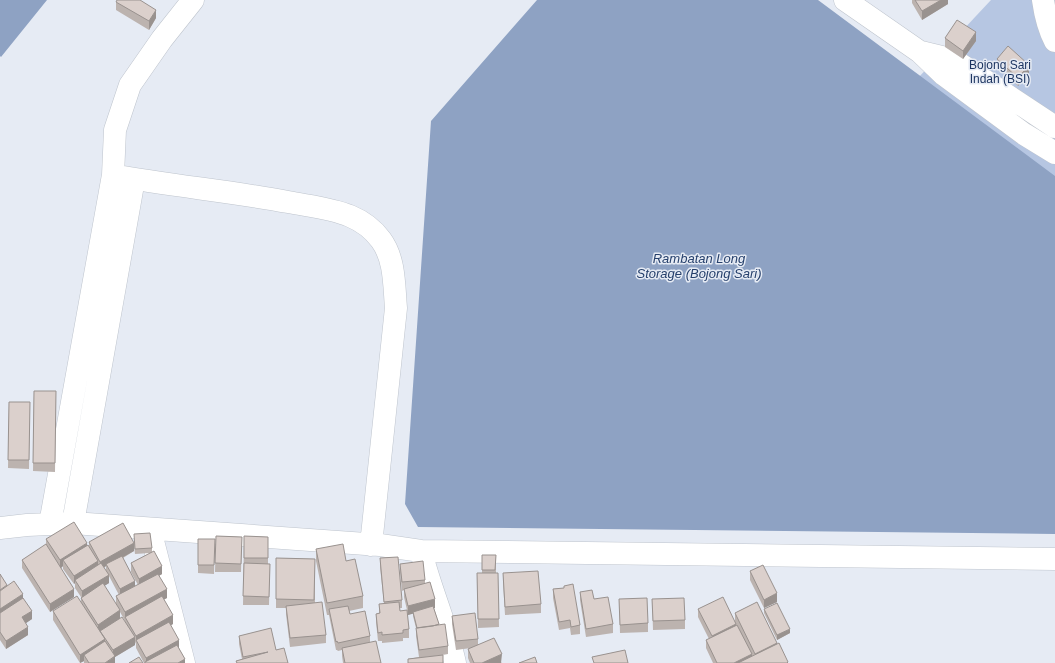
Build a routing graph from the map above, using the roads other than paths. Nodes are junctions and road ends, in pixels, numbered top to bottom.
1 (193, 0) edge
2 (844, 0) edge
3 (1043, 0) edge
4 (1055, 41) edge
5 (920, 52) junction
6 (1055, 127) edge
7 (1055, 154) edge
8 (113, 175) junction
9 (134, 179) junction
10 (73, 523) junction
11 (50, 524) junction
12 (0, 528) edge
13 (150, 529) junction
14 (376, 545) junction
15 (1055, 546) edge
16 (422, 552) junction
17 (1055, 559) edge
18 (184, 663) edge
19 (455, 663) edge

1 - 8 street
2 - 5 street
3 - 4 street
5 - 6 street
5 - 7 street
8 - 9 street
8 - 11 street
9 - 10 street
9 - 14 street
10 - 11 street
10 - 13 street
11 - 12 street
13 - 14 street
13 - 18 street
14 - 15 street
14 - 16 street
16 - 17 street
16 - 19 street

